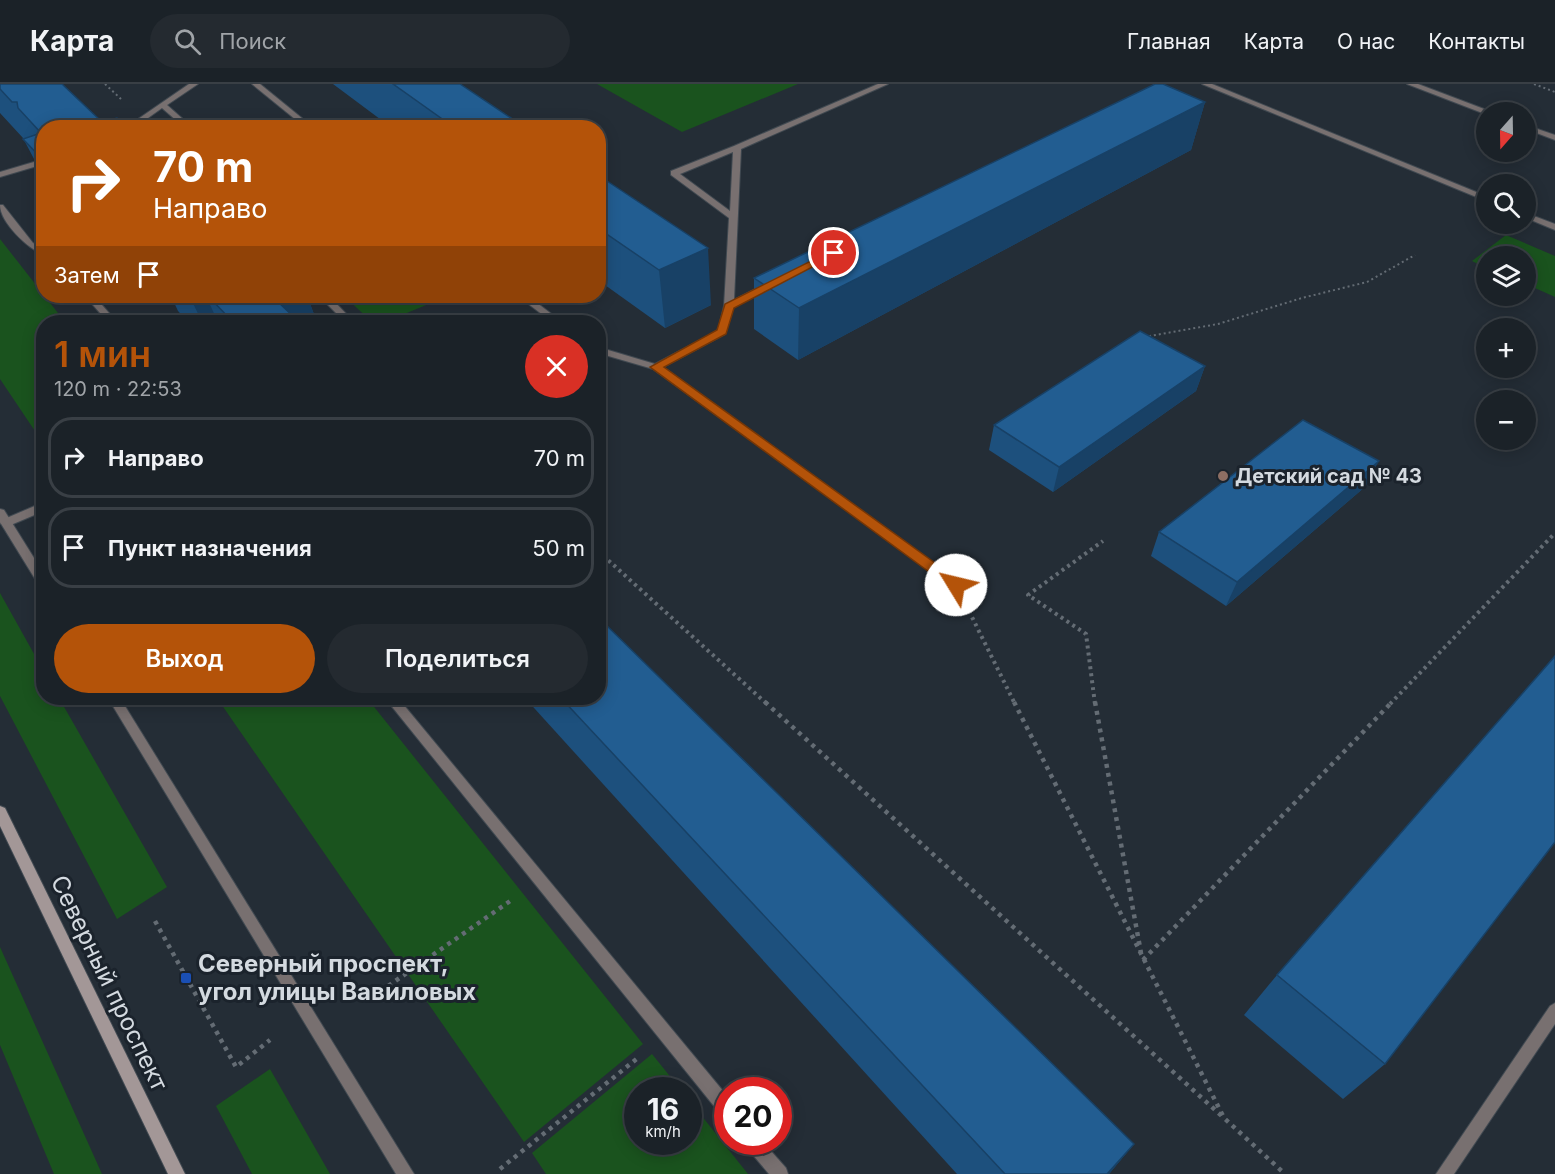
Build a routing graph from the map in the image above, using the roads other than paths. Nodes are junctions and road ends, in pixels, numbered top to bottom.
1 (194, 84) edge
2 (256, 84) edge
3 (884, 84) edge
4 (1206, 84) edge
5 (1411, 84) edge
6 (164, 106) junction
7 (1476, 108) edge
8 (141, 120) edge
9 (181, 120) edge
10 (301, 120) edge
11 (1536, 131) edge
12 (1555, 138) edge
13 (737, 148) junction
14 (36, 164) edge
15 (0, 175) edge
16 (1476, 195) edge
17 (0, 207) edge
18 (733, 217) junction
19 (1536, 219) edge
20 (1555, 227) edge
21 (36, 248) edge
22 (782, 280) edge
23 (96, 303) edge
24 (331, 303) edge
25 (532, 303) edge
26 (729, 306) junction
27 (107, 315) edge
28 (343, 315) edge
29 (548, 315) edge
30 (606, 352) edge
31 (656, 367) junction
32 (36, 508) edge
33 (3, 518) edge
34 (36, 571) edge
35 (956, 585) road end
36 (118, 705) edge
37 (396, 705) edge
38 (0, 812) edge
39 (1555, 1011) edge
40 (714, 1093) edge
41 (764, 1155) edge
42 (177, 1174) edge
43 (405, 1174) edge
44 (780, 1174) edge
45 (1444, 1174) edge

1 - 6 street
2 - 10 street
3 - 13 street
4 - 16 street
5 - 7 street
6 - 8 street
6 - 9 street
11 - 12 street
13 - 18 street
13 - 18 street
14 - 15 street
17 - 21 street
18 - 26 street
19 - 20 street
22 - 26 street
23 - 27 street
24 - 28 street
25 - 29 street
26 - 31 street
30 - 31 street
31 - 35 street
32 - 33 street
33 - 34 street
36 - 43 street
37 - 40 street
38 - 42 main road, Северный проспект
39 - 45 street
41 - 44 street

